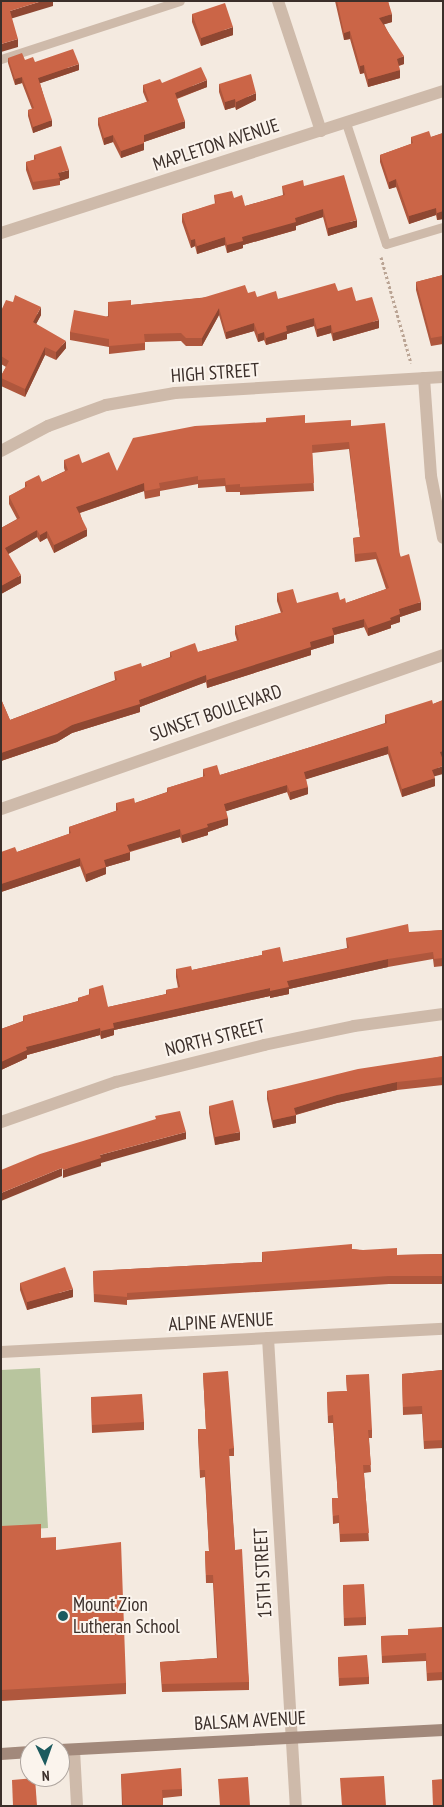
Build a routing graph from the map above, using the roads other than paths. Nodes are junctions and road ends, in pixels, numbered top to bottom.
1 (180, 1) edge
2 (278, 1) edge
3 (1, 59) edge
4 (443, 91) edge
5 (346, 123) junction
6 (321, 131) junction
7 (443, 227) edge
8 (2, 229) edge
9 (443, 377) edge
10 (418, 379) junction
11 (1, 452) edge
12 (443, 538) edge
13 (443, 655) edge
14 (1, 809) edge
15 (443, 1014) edge
16 (1, 1122) edge
17 (443, 1329) edge
18 (268, 1338) junction
19 (1, 1352) edge
20 (443, 1730) edge
21 (292, 1737) junction
22 (70, 1750) edge
23 (74, 1750) junction
24 (20, 1753) edge
25 (1, 1754) edge
26 (77, 1806) edge
27 (296, 1806) edge

1 - 3 lane
2 - 6 street
4 - 5 street, MAPLETON AVENUE
5 - 6 street, MAPLETON AVENUE
5 - 7 lane
6 - 8 street, MAPLETON AVENUE
9 - 10 street, HIGH STREET
10 - 11 street, HIGH STREET
10 - 12 street
13 - 14 street, SUNSET BOULEVARD
15 - 16 street, NORTH STREET
17 - 18 street, ALPINE AVENUE
18 - 19 street, ALPINE AVENUE
18 - 21 street, 15TH STREET
20 - 21 street, BALSAM AVENUE
21 - 23 street, BALSAM AVENUE
21 - 27 street, 15TH STREET
22 - 23 street, BALSAM AVENUE
23 - 26 street
24 - 25 street

